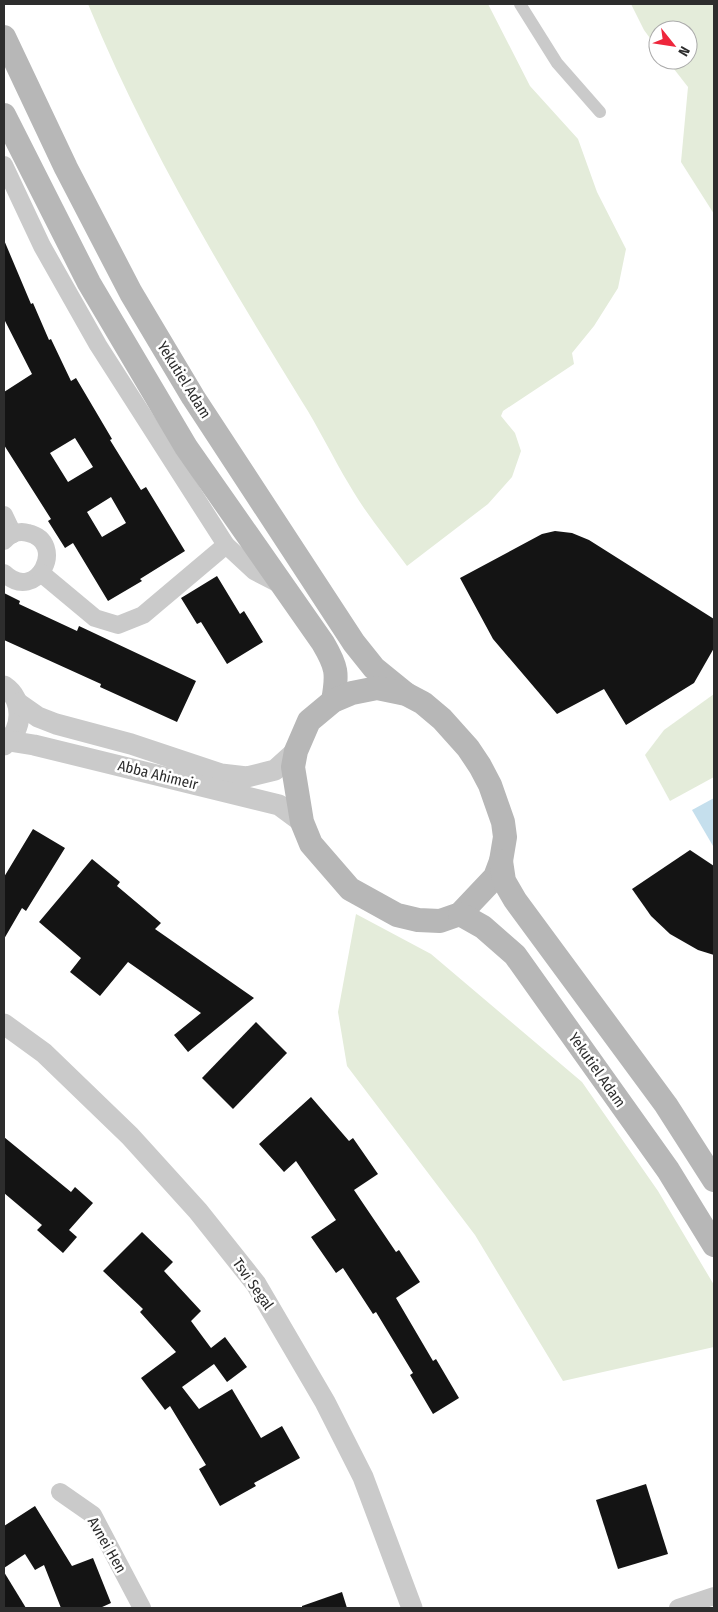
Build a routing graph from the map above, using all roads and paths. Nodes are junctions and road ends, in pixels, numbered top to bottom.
1 (520, 4) edge
2 (4, 38) edge
3 (600, 112) dead end
4 (4, 115) edge
5 (4, 164) edge
6 (4, 515) edge
7 (8, 537) edge
8 (226, 545) junction
9 (4, 573) edge
10 (41, 573) junction
11 (282, 585) junction
12 (4, 686) edge
13 (406, 694) junction
14 (333, 701) junction
15 (18, 703) junction
16 (6, 743) edge
17 (296, 751) junction
18 (302, 822) junction
19 (500, 861) junction
20 (460, 914) junction
21 (4, 1024) edge
22 (714, 1180) edge
23 (714, 1245) edge
24 (60, 1492) dead end
25 (714, 1596) edge
26 (142, 1608) edge
27 (412, 1608) edge
28 (678, 1608) edge

1 - 3 street
2 - 13 main road, Yekutiel Adam
4 - 11 main road
5 - 8 street
6 - 7 street
7 - 10 street
8 - 10 street
8 - 11 street
9 - 10 street
11 - 14 main road
12 - 15 street, Abba Ahimeir
13 - 14 main road
13 - 19 main road
14 - 17 main road
15 - 16 street
15 - 17 street, Abba Ahimeir
16 - 18 street, Abba Ahimeir
17 - 18 main road
18 - 20 main road
19 - 20 main road
19 - 22 main road
20 - 23 main road, Yekutiel Adam
21 - 27 street, Tsvi Segal
24 - 26 street, Avnei Hen
25 - 28 street

